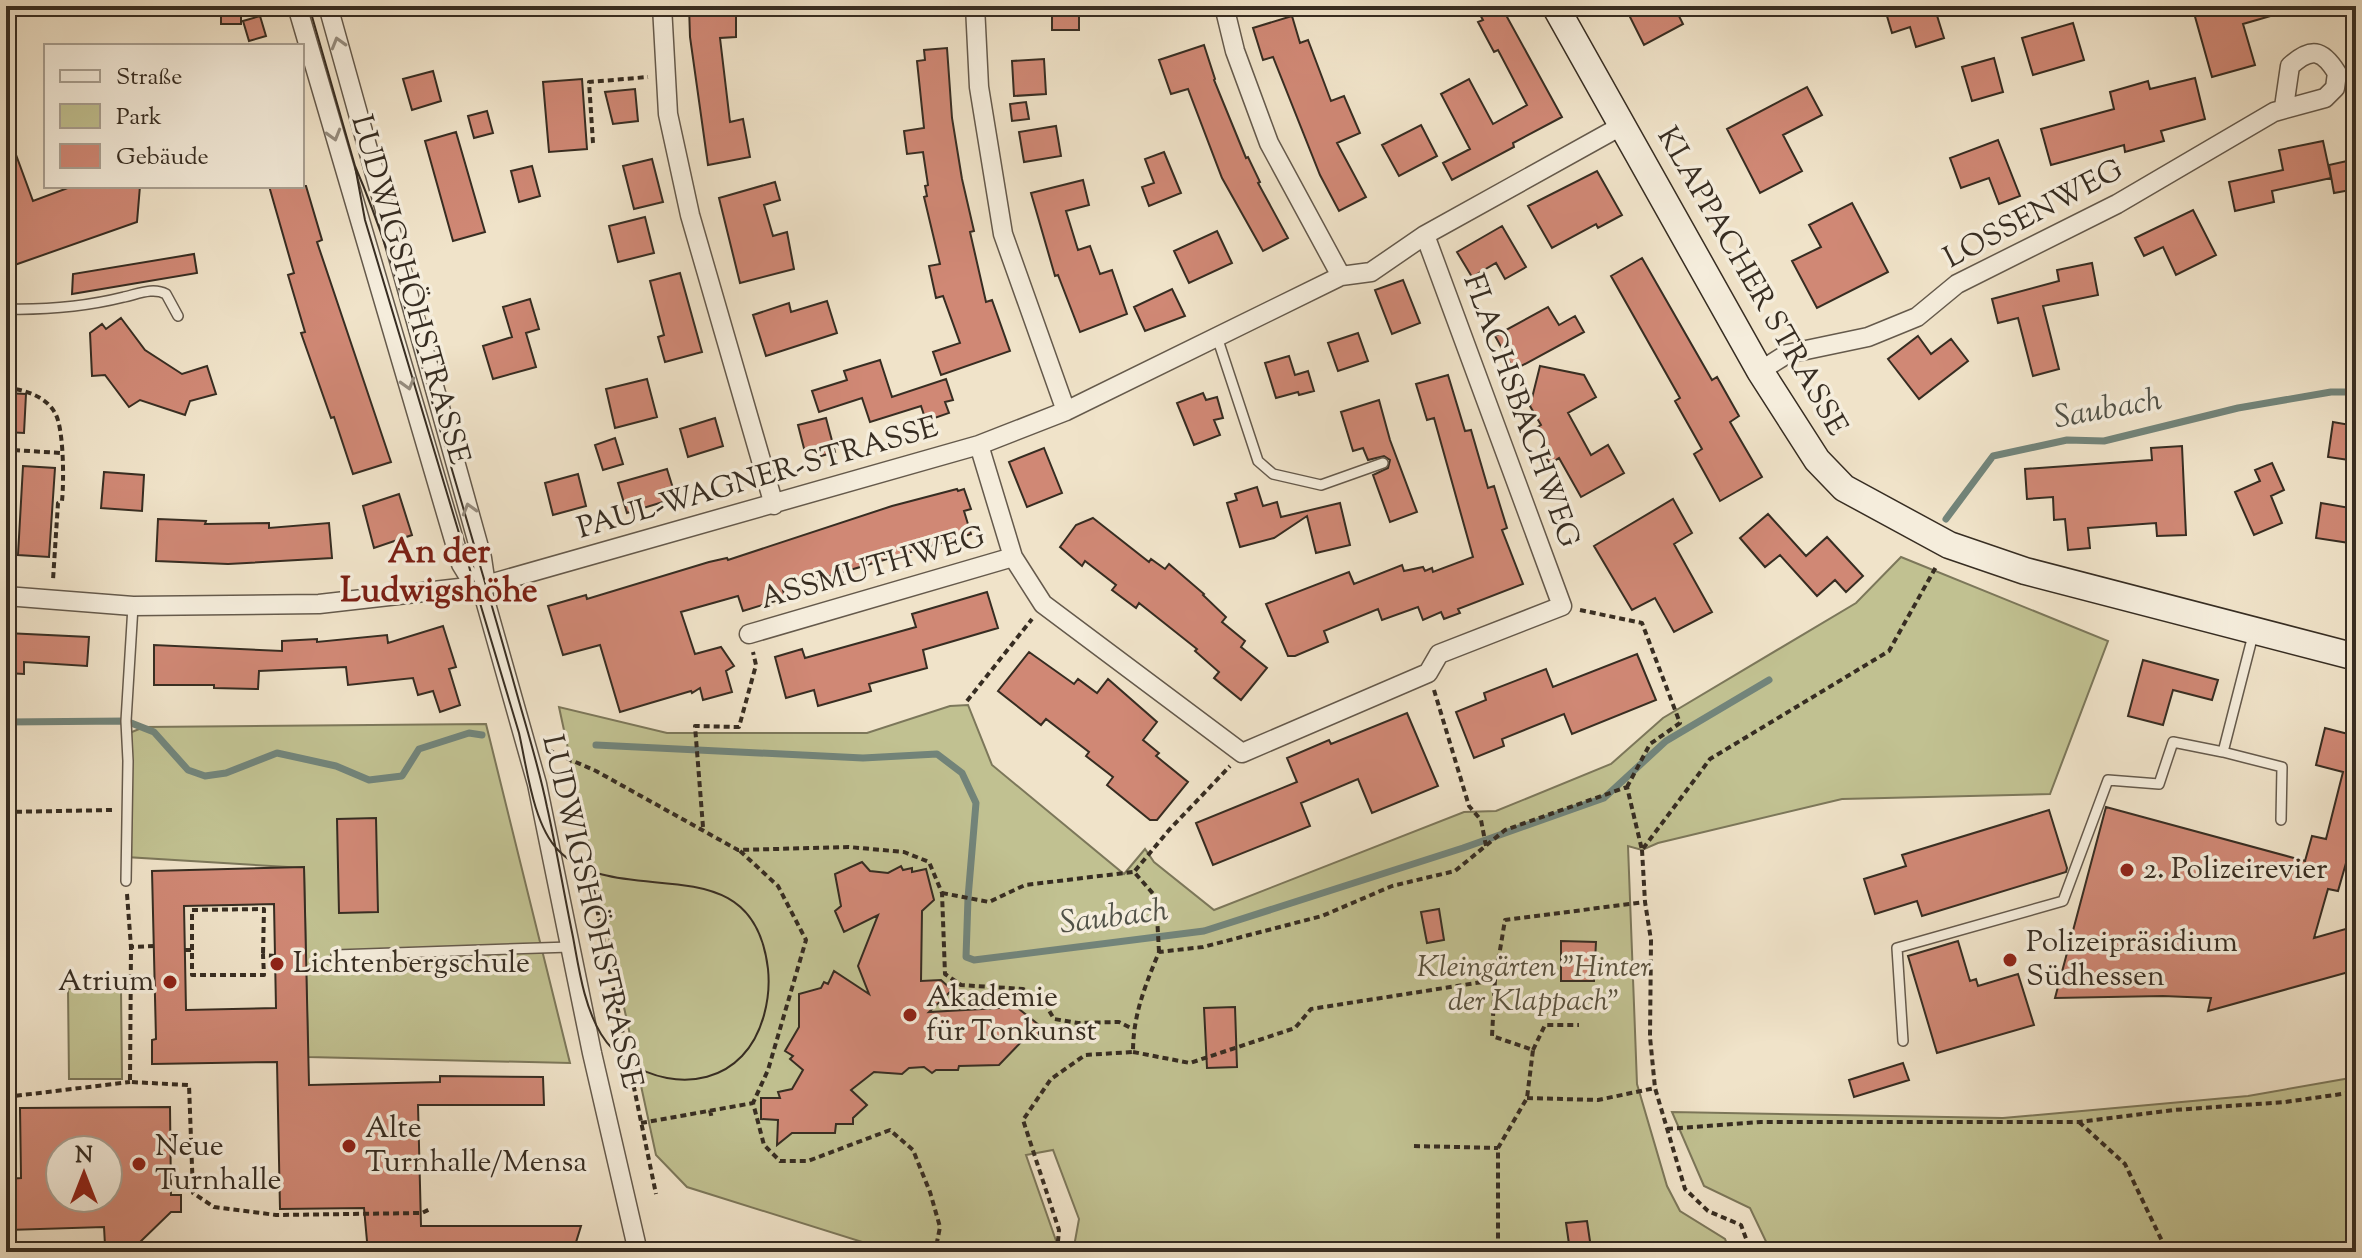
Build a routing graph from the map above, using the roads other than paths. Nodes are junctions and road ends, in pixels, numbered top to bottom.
1 (297, 6) edge
2 (328, 6) edge
3 (662, 6) edge
4 (975, 6) edge
5 (1224, 6) edge
6 (1555, 6) edge
7 (2284, 107) dead end
8 (1623, 125) junction
9 (1425, 235) junction
10 (1341, 276) junction
11 (6, 309) edge
12 (178, 316) dead end
13 (1217, 337) junction
14 (1760, 371) junction
15 (1066, 411) junction
16 (979, 445) junction
17 (1383, 463) dead end
18 (774, 505) junction
19 (1013, 557) junction
20 (480, 586) junction
21 (6, 596) edge
22 (133, 606) junction
23 (2254, 631) junction
24 (749, 634) road end
25 (2356, 657) edge
26 (2223, 752) junction
27 (2281, 820) dead end
28 (126, 881) dead end
29 (570, 947) junction
30 (336, 955) dead end
31 (1903, 1041) dead end
32 (638, 1252) edge

1 -> 20 street, LUDWIGSHÖHSTRASSE
20 -> 2 street, LUDWIGSHÖHSTRASSE
3 - 18 street
4 - 15 street
5 - 10 street
6 - 8 main road, KLAPPACHER STRASSE
7 - 14 street, LOSSENWEG
8 - 9 street, PAUL-WAGNER-STRASSE
8 - 14 main road, KLAPPACHER STRASSE
9 - 10 street, PAUL-WAGNER-STRASSE
9 - 19 street, FLACHSBACHWEG
10 - 13 street, PAUL-WAGNER-STRASSE
11 - 12 lane
13 - 15 street, PAUL-WAGNER-STRASSE
13 - 17 lane
14 - 23 main road, KLAPPACHER STRASSE
15 - 16 street, PAUL-WAGNER-STRASSE
16 - 18 street, PAUL-WAGNER-STRASSE
16 - 19 street
18 - 20 street, PAUL-WAGNER-STRASSE
19 - 24 street, ASSMUTHWEG
20 - 22 street, PAUL-WAGNER-STRASSE
20 - 29 street, LUDWIGSHÖHSTRASSE
21 - 22 street, PAUL-WAGNER-STRASSE
22 - 28 lane
23 - 25 main road, KLAPPACHER STRASSE
23 - 26 lane
26 - 27 lane
26 - 31 lane
29 - 30 lane
29 - 32 street, LUDWIGSHÖHSTRASSE

